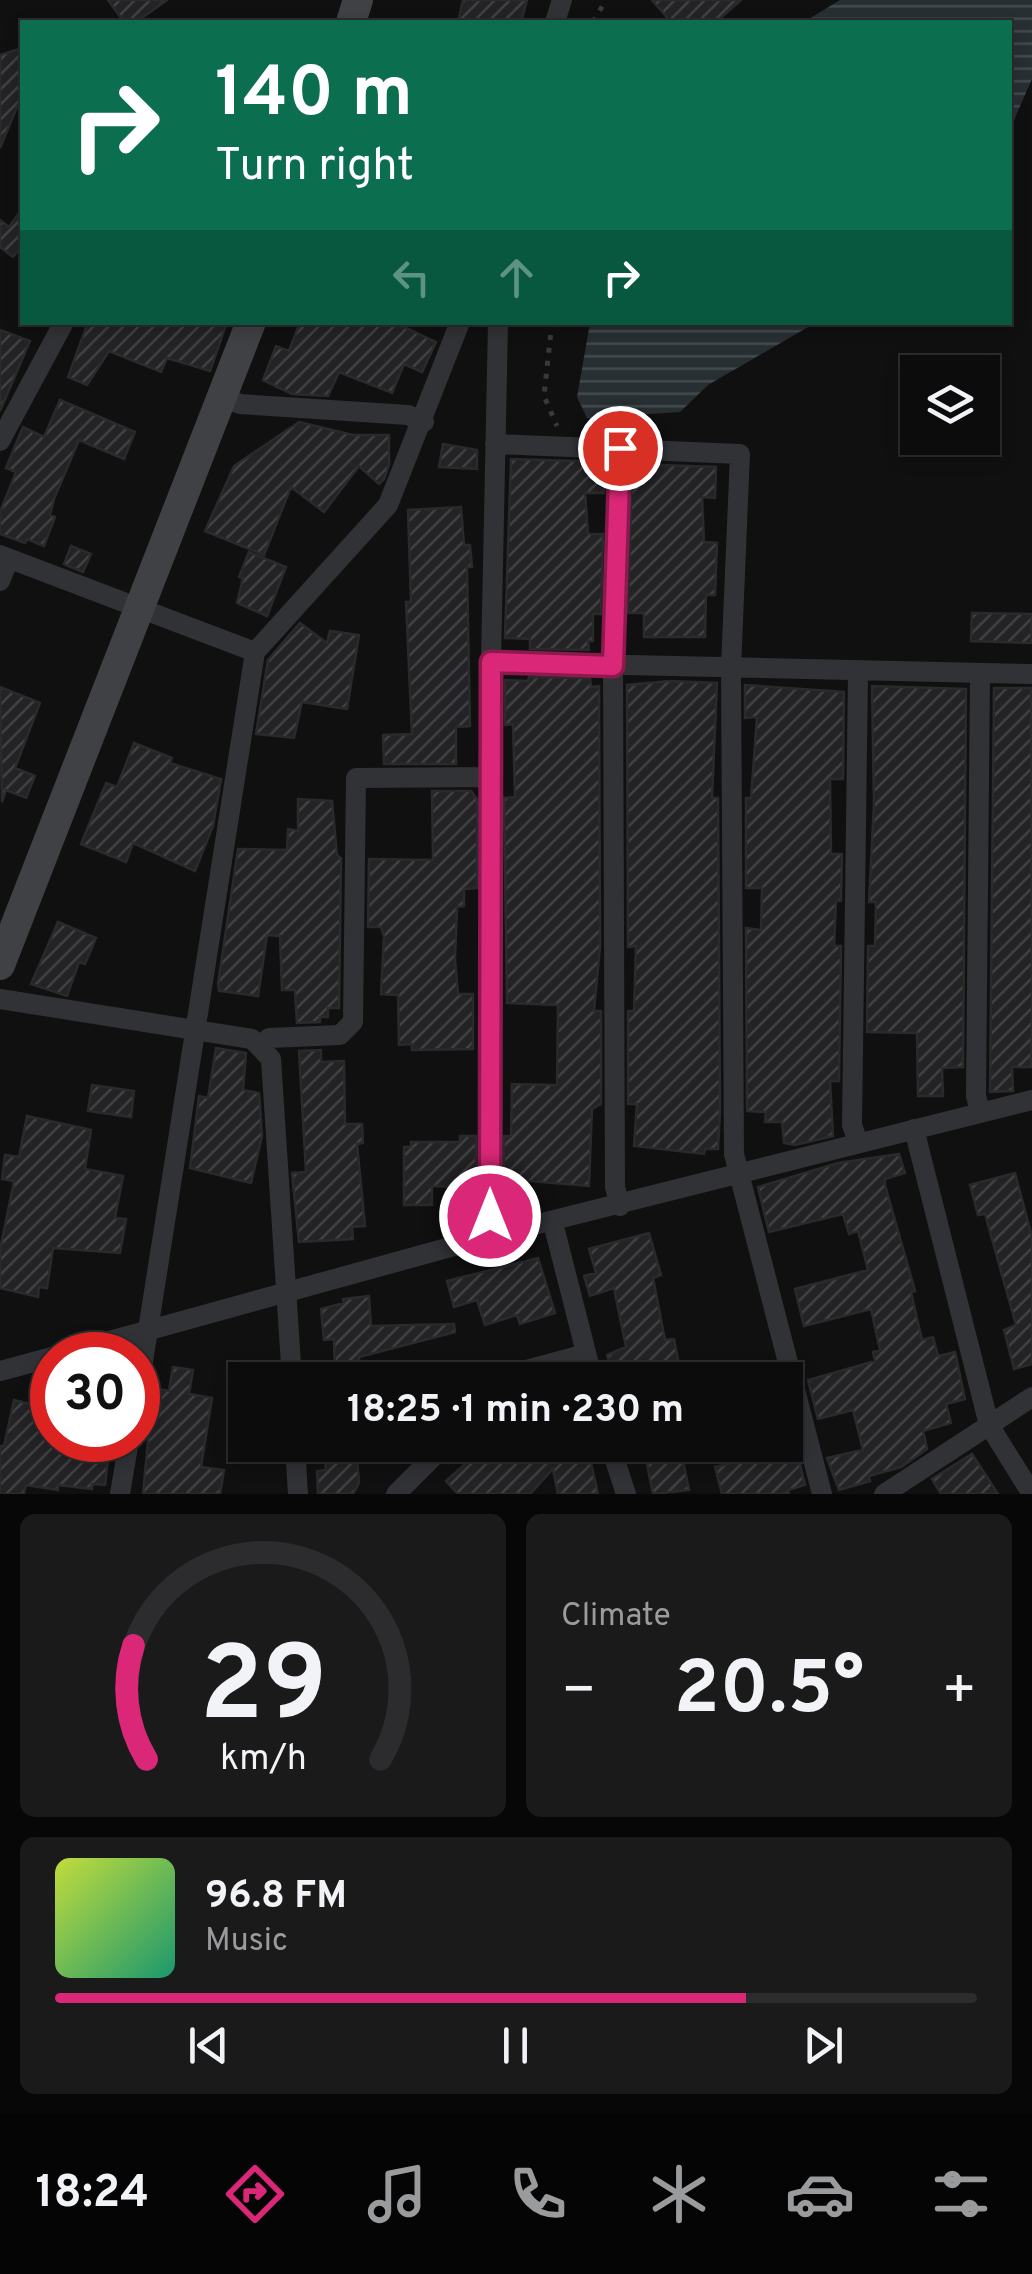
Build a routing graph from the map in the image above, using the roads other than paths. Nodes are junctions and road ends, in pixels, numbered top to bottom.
1 (62, 325) edge
2 (251, 325) edge
3 (459, 325) edge
4 (498, 325) edge
5 (223, 398) junction
6 (424, 422) junction
7 (0, 440) edge
8 (494, 444) junction
9 (620, 448) junction
10 (4, 557) edge
11 (0, 581) edge
12 (140, 610) junction
13 (255, 652) junction
14 (491, 662) junction
15 (613, 666) junction
16 (732, 668) junction
17 (858, 673) junction
18 (1032, 674) edge
19 (980, 676) junction
20 (492, 778) junction
21 (0, 964) edge
22 (0, 999) edge
23 (194, 1029) junction
24 (260, 1045) junction
25 (1032, 1100) edge
26 (980, 1112) junction
27 (914, 1128) junction
28 (858, 1142) junction
29 (739, 1174) junction
30 (620, 1206) junction
31 (553, 1223) junction
32 (494, 1235) junction
33 (287, 1294) junction
34 (148, 1331) junction
35 (144, 1332) edge
36 (586, 1354) junction
37 (291, 1362) edge
38 (556, 1362) edge
39 (588, 1362) edge
40 (30, 1363) edge
41 (0, 1371) edge
42 (1032, 1397) edge
43 (989, 1426) junction
44 (126, 1462) edge
45 (296, 1462) edge
46 (428, 1462) edge
47 (616, 1462) edge
48 (120, 1494) edge
49 (298, 1494) edge
50 (396, 1494) edge
51 (626, 1494) edge
52 (822, 1494) edge
53 (884, 1494) edge
54 (1032, 1494) edge

1 - 7 street
2 - 5 street
3 - 6 street
4 - 8 street
5 - 6 street
5 - 12 street
6 - 13 street
8 - 9 street
8 - 14 street
9 - 15 street
9 - 16 street
10 - 11 street
10 - 12 street
12 - 13 street
12 - 21 street
13 - 23 street
14 - 15 street
14 - 20 street
15 - 16 street
15 - 30 street
16 - 17 street
16 - 29 street
17 - 19 street
17 - 28 street
18 - 19 street
19 - 26 street
20 - 24 street
20 - 32 street
22 - 23 street
23 - 24 street
23 - 34 street
24 - 33 street
25 - 26 street
26 - 27 street
27 - 28 street
27 - 43 street
28 - 29 street
29 - 30 street
29 - 52 street
30 - 31 street
31 - 32 street
31 - 36 street
32 - 33 street
33 - 34 street
33 - 37 street
34 - 35 street
36 - 38 street
36 - 39 street
40 - 41 street
42 - 43 street
43 - 53 street
43 - 54 street
44 - 48 street
45 - 49 street
46 - 50 street
47 - 51 street

